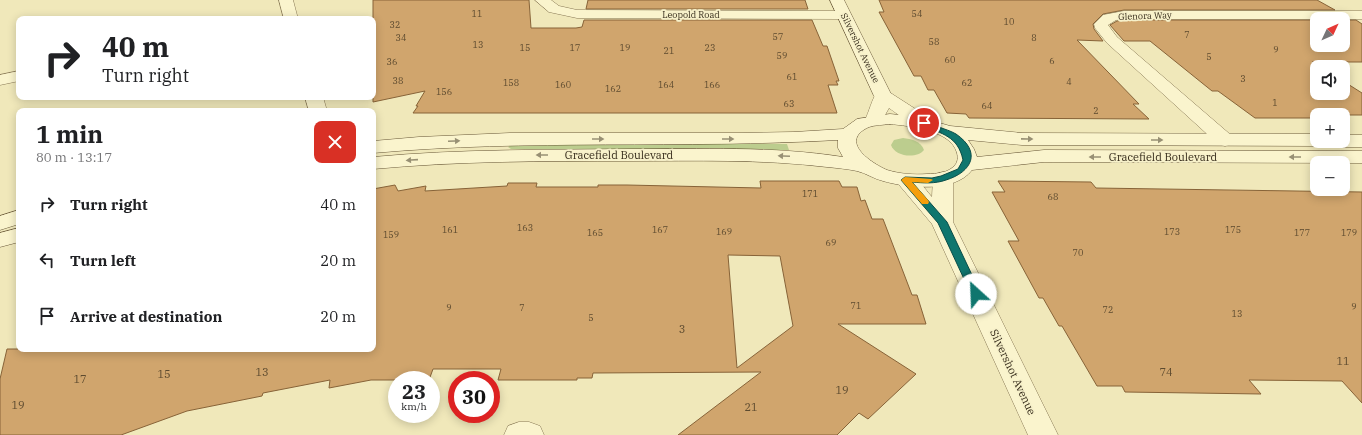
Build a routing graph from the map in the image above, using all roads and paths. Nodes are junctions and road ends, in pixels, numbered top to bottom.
1 (286, 0) edge
2 (542, 0) edge
3 (837, 0) edge
4 (844, 15) junction
5 (1362, 15) edge
6 (290, 16) edge
7 (16, 77) edge
8 (0, 80) edge
9 (883, 96) junction
10 (874, 120) junction
11 (924, 123) junction
12 (945, 131) junction
13 (849, 134) junction
14 (1225, 140) junction
15 (1310, 140) edge
16 (1350, 140) edge
17 (1362, 141) edge
18 (376, 147) edge
19 (1362, 157) edge
20 (376, 163) edge
21 (965, 165) junction
22 (864, 166) junction
23 (943, 178) junction
24 (905, 180) junction
25 (16, 218) edge
26 (942, 222) junction
27 (0, 223) edge
28 (16, 236) edge
29 (0, 240) edge
30 (519, 435) edge
31 (529, 435) edge
32 (1043, 435) edge

1 - 6 street
2 - 4 street, Leopold Road
3 - 4 street, Silvershot Avenue
4 - 9 street, Silvershot Avenue
5 - 14 street, Glenora Way
7 - 8 street
9 - 10 street, Silvershot Avenue
9 - 11 street, Silvershot Avenue
10 - 11 street
10 - 13 street
11 - 12 street
12 -> 14 street, Gracefield Boulevard
12 - 21 street
18 -> 13 street, Gracefield Boulevard
13 - 22 street
14 - 15 street, Gracefield Boulevard
16 - 17 street
19 -> 21 street, Gracefield Boulevard
22 -> 20 street, Gracefield Boulevard
21 - 23 street
22 - 24 street
23 - 24 street
23 - 26 street, Silvershot Avenue
24 - 26 street, Silvershot Avenue
25 - 27 street
26 - 32 street, Silvershot Avenue
28 - 29 street
30 - 31 street

